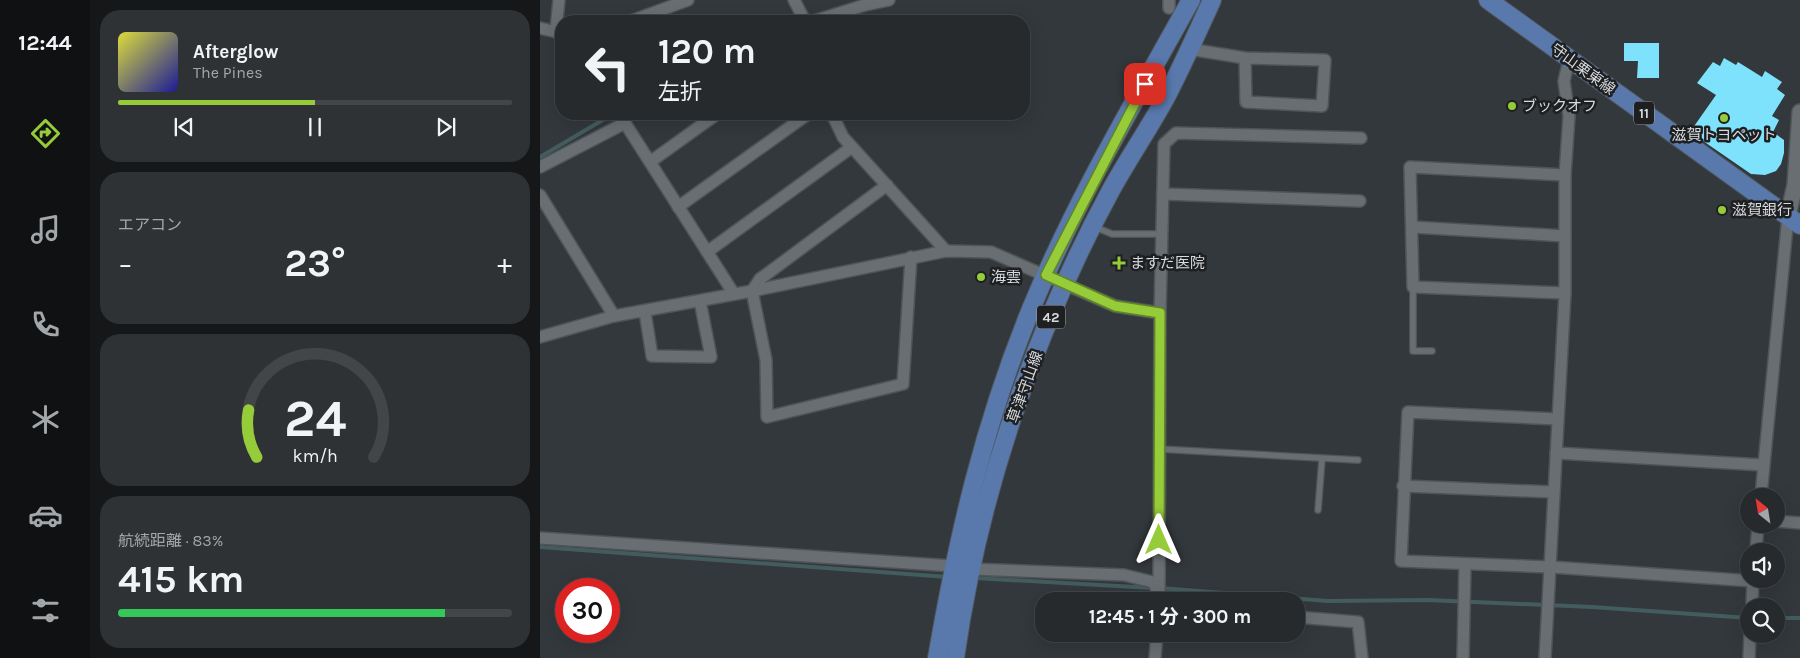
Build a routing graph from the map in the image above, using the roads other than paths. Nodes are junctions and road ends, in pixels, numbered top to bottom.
1 (559, 0) edge
2 (688, 0) edge
3 (794, 0) edge
4 (889, 0) edge
5 (1191, 0) edge
6 (1212, 0) edge
7 (1488, 0) edge
8 (559, 15) edge
9 (647, 15) edge
10 (801, 15) edge
11 (834, 15) edge
12 (540, 28) edge
13 (555, 30) edge
14 (1190, 49) junction
15 (1245, 58) junction
16 (1569, 60) junction
17 (1800, 112) edge
18 (705, 120) edge
19 (800, 120) edge
20 (835, 120) edge
21 (1361, 138) dead end
22 (852, 147) junction
23 (650, 162) junction
24 (540, 167) edge
25 (1565, 175) junction
26 (887, 186) junction
27 (1163, 194) junction
28 (540, 195) edge
29 (1360, 201) dead end
30 (678, 208) junction
31 (1794, 221) edge
32 (1094, 226) junction
33 (1412, 227) junction
34 (1161, 234) junction
35 (1565, 236) junction
36 (946, 251) junction
37 (707, 252) junction
38 (911, 257) junction
39 (1046, 275) junction
40 (1065, 284) junction
41 (1413, 287) junction
42 (752, 292) junction
43 (1565, 293) junction
44 (734, 294) junction
45 (700, 301) junction
46 (645, 312) junction
47 (1160, 313) junction
48 (614, 316) junction
49 (540, 337) edge
50 (1432, 351) dead end
51 (1558, 419) junction
52 (1159, 449) junction
53 (1556, 452) junction
54 (1322, 459) junction
55 (1358, 460) dead end
56 (1763, 464) junction
57 (1403, 486) junction
58 (1762, 488) edge
59 (1554, 492) junction
60 (1318, 510) dead end
61 (1785, 522) edge
62 (1800, 523) edge
63 (540, 538) edge
64 (1465, 564) junction
65 (953, 566) junction
66 (1551, 567) junction
67 (970, 569) junction
68 (1740, 579) edge
69 (1157, 592) edge
70 (1161, 592) edge
71 (1305, 617) edge
72 (1156, 642) edge
73 (1750, 643) edge
74 (937, 658) edge
75 (955, 658) edge
76 (1155, 658) edge
77 (1362, 658) edge
78 (1463, 658) edge
79 (1545, 658) edge
80 (1749, 658) edge

1 - 8 street
2 - 9 street
3 - 10 street
4 - 11 street
5 - 39 main road, 草津守山線 / 42
6 - 14 main road, 草津守山線 / 42
7 - 16 main road, 守山栗東線 / 11
12 - 13 street
14 - 15 street
14 - 32 main road, 草津守山線 / 42
15 - 15 street
16 - 25 street
16 - 31 main road, 守山栗東線 / 11
17 - 31 street
18 - 23 street
19 - 30 street
20 - 22 street
21 - 27 street
22 - 26 street
22 - 37 street
23 - 24 street
23 - 30 street
25 - 33 street
25 - 35 street
26 - 36 street
26 - 42 street
27 - 29 street
27 - 34 street
28 - 48 street
30 - 37 street
31 - 56 street
32 - 34 lane
32 - 40 main road, 草津守山線 / 42
33 - 35 street
33 - 41 street
34 - 47 street
35 - 43 street
36 - 38 street
36 - 39 street
37 - 44 street
38 - 42 street
38 - 42 street
39 - 40 street
39 - 65 main road, 草津守山線 / 42
40 - 47 street
40 - 67 main road, 草津守山線 / 42
41 - 43 street
41 - 50 lane
42 - 44 street
43 - 51 street
44 - 45 street
45 - 46 street
45 - 46 street
46 - 48 street
47 - 52 street
48 - 49 street
51 - 53 street
51 - 57 street
52 - 54 lane
52 - 70 street
53 - 56 street
53 - 59 street
54 - 55 lane
54 - 60 lane
56 - 58 street
57 - 59 street
57 - 64 street
59 - 66 street
61 - 62 street
63 - 65 street
64 - 66 street
64 - 78 street
65 - 67 street
65 - 74 main road, 草津守山線 / 42
66 - 68 street
66 - 79 street
67 - 69 street
67 - 75 main road, 草津守山線 / 42
71 - 77 street
72 - 76 street
73 - 80 street

